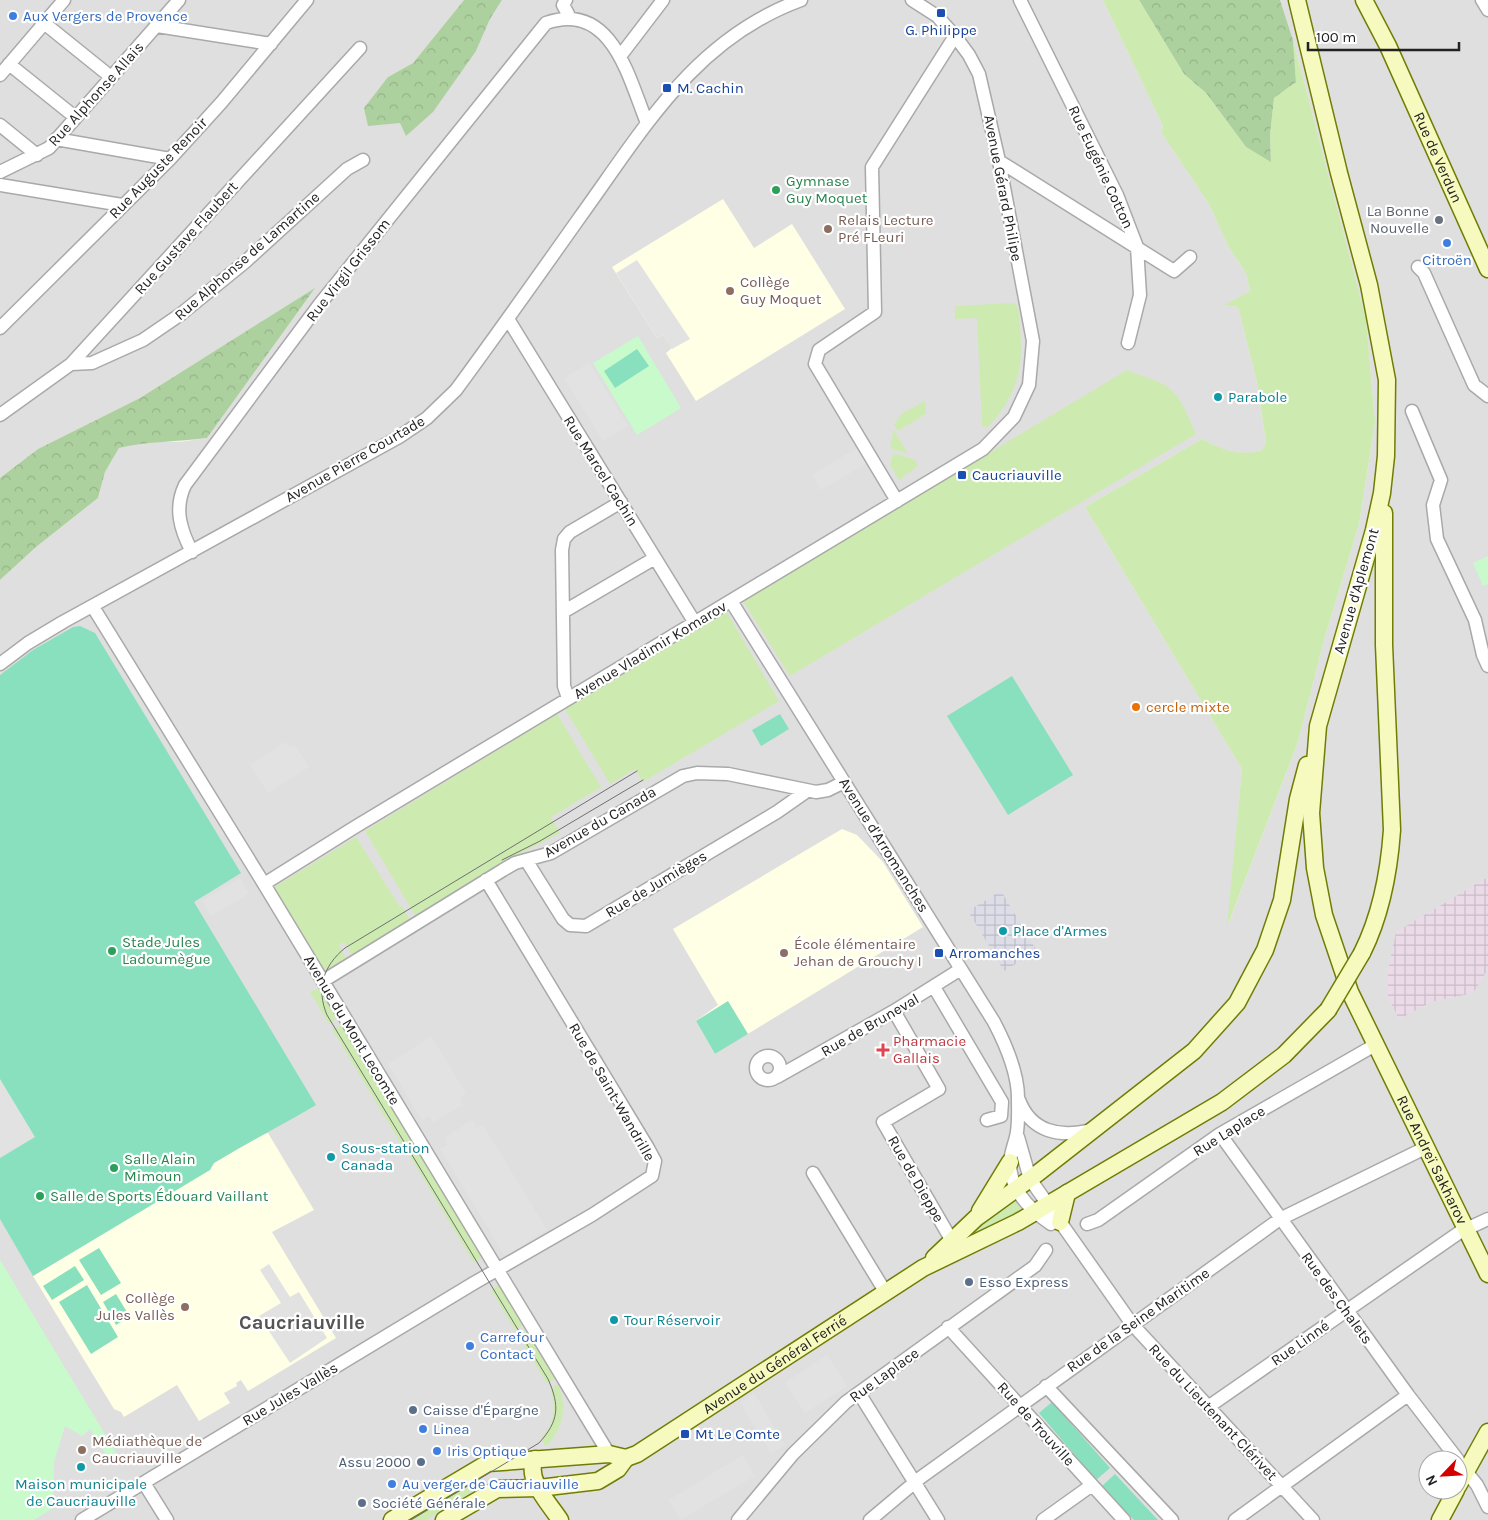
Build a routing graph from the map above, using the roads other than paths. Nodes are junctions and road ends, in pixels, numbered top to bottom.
1 (64, 0) edge
2 (179, 0) edge
3 (307, 0) edge
4 (566, 0) edge
5 (664, 0) edge
6 (801, 0) edge
7 (1020, 0) edge
8 (1297, 0) edge
9 (1303, 0) edge
10 (1364, 0) edge
11 (1371, 0) edge
12 (1482, 0) edge
13 (916, 1) edge
14 (1488, 10) edge
15 (568, 14) junction
16 (44, 23) junction
17 (157, 26) junction
18 (955, 36) junction
19 (271, 44) junction
20 (1388, 46) junction
21 (360, 48) dead end
22 (621, 55) junction
23 (9, 64) junction
24 (0, 75) edge
25 (110, 78) junction
26 (75, 117) junction
27 (647, 123) junction
28 (0, 125) edge
29 (1329, 130) junction
30 (56, 139) junction
31 (37, 155) junction
32 (170, 159) junction
33 (363, 160) dead end
34 (999, 161) junction
35 (0, 172) edge
36 (0, 185) edge
37 (122, 205) junction
38 (1137, 248) junction
39 (1190, 257) dead end
40 (1418, 267) dead end
41 (1488, 270) edge
42 (508, 319) junction
43 (0, 328) edge
44 (1128, 344) dead end
45 (71, 364) junction
46 (1488, 396) edge
47 (1022, 401) joint
48 (1412, 411) dead end
49 (0, 416) edge
50 (1382, 493) junction
51 (897, 501) junction
52 (621, 502) junction
53 (192, 552) junction
54 (655, 558) junction
55 (731, 601) junction
56 (93, 607) junction
57 (563, 612) junction
58 (695, 622) junction
59 (0, 664) edge
60 (1488, 666) edge
61 (568, 698) junction
62 (1318, 726) junction
63 (844, 782) junction
64 (807, 791) junction
65 (526, 860) junction
66 (486, 880) junction
67 (264, 884) junction
68 (961, 969) junction
69 (323, 981) junction
70 (934, 987) junction
71 (894, 1011) junction
72 (1375, 1045) junction
73 (777, 1077) dead end
74 (1018, 1097) junction
75 (987, 1120) dead end
76 (1095, 1128) junction
77 (1017, 1134) junction
78 (1220, 1134) junction
79 (1425, 1148) junction
80 (1010, 1162) junction
81 (813, 1173) dead end
82 (1030, 1179) junction
83 (1016, 1189) junction
84 (1067, 1193) junction
85 (1049, 1204) junction
86 (1034, 1212) junction
87 (976, 1218) junction
88 (1280, 1219) junction
89 (1488, 1219) edge
90 (1018, 1222) junction
91 (1058, 1224) junction
92 (1087, 1224) dead end
93 (1466, 1229) junction
94 (952, 1241) junction
95 (1046, 1250) dead end
96 (923, 1268) junction
97 (498, 1270) junction
98 (1488, 1274) edge
99 (886, 1293) junction
100 (1346, 1311) junction
101 (1132, 1324) junction
102 (948, 1327) junction
103 (1046, 1386) junction
104 (859, 1393) junction
105 (1408, 1395) junction
106 (1019, 1405) junction
107 (1208, 1407) junction
108 (1488, 1432) edge
109 (1449, 1450) edge
110 (609, 1454) junction
111 (1468, 1455) edge
112 (535, 1459) junction
113 (622, 1464) junction
114 (1468, 1474) edge
115 (914, 1482) junction
116 (144, 1483) junction
117 (1092, 1485) junction
118 (1282, 1486) junction
119 (539, 1488) junction
120 (1451, 1500) edge
121 (1488, 1507) edge
122 (82, 1520) edge
123 (167, 1520) edge
124 (392, 1520) edge
125 (444, 1520) edge
126 (560, 1520) edge
127 (738, 1520) edge
128 (870, 1520) edge
129 (938, 1520) edge
130 (1043, 1520) edge
131 (1124, 1520) edge
132 (1172, 1520) edge
133 (1236, 1520) edge
134 (1313, 1520) edge
135 (1440, 1520) edge

1 - 16 street
2 - 17 street, Rue Alphonse Allais
3 - 19 street, Rue Auguste Renoir
4 - 15 street
5 - 22 street
6 - 27 street
7 - 38 street, Rue Eugénie Cotton
8 - 29 street
9 - 29 street
10 - 20 street, Rue de Verdun
11 - 20 street, Rue de Verdun
12 - 14 street
13 - 18 street, Avenue Gérard Philipe
15 - 22 street
15 - 53 street, Rue Virgil Grissom
16 - 23 street
16 - 25 street
17 - 19 street
17 - 25 street, Rue Alphonse Allais
18 - 34 street, Avenue Gérard Philipe
18 - 51 street
19 - 32 street, Rue Auguste Renoir
20 - 41 street, Rue de Verdun
21 - 45 street, Rue Gustave Flaubert
22 - 27 street
23 - 24 street
23 - 26 street
25 - 26 street, Rue Alphonse Allais
26 - 30 street, Rue Alphonse Allais
27 - 42 street, Avenue Pierre Courtade
28 - 31 street
29 - 50 street, Avenue d'Aplemont
30 - 31 street, Rue Alphonse Allais
30 - 32 street
31 - 35 street, Rue Alphonse Allais
32 - 37 street, Rue Auguste Renoir
33 - 45 street, Rue Alphonse de Lamartine
34 - 38 street
34 - 47 street, Avenue Gérard Philipe
36 - 37 street
37 - 43 street, Rue Auguste Renoir
38 - 39 street
38 - 44 street, Rue Eugénie Cotton
40 - 46 street
42 - 52 street, Rue Marcel Cachin
42 - 53 street, Avenue Pierre Courtade
45 - 49 street, Rue Gustave Flaubert
47 - 51 street, Avenue Vladimir Komarov
48 - 60 street
50 - 62 street, Avenue d'Aplemont
50 - 84 street, bridge
51 - 55 street, Avenue Vladimir Komarov
52 - 54 street, Rue Marcel Cachin
52 - 57 street
53 - 56 street, Avenue Pierre Courtade
54 - 57 street
54 - 58 street, Rue Marcel Cachin
55 - 58 street, Avenue Vladimir Komarov
55 - 63 street, Avenue d'Arromanches
56 - 59 street, Avenue Pierre Courtade
56 - 67 street, Avenue du Mont Lecomte
57 - 61 street
58 - 61 street, Avenue Vladimir Komarov
61 - 67 street, Avenue Vladimir Komarov
62 - 72 street, Avenue d'Aplemont
62 - 76 street
63 - 64 street, Avenue du Canada
63 - 68 street, Avenue d'Arromanches
64 - 65 street, Avenue du Canada
64 - 65 street, Rue de Jumièges
65 - 66 street, Avenue du Canada
66 - 69 street, Avenue du Canada
66 - 97 street, Rue de Saint-Wandrille
67 - 69 street, Avenue du Mont Lecomte
68 - 70 street, Rue de Bruneval
68 - 74 street, Avenue d'Arromanches
69 - 97 street, Avenue du Mont Lecomte
70 - 71 street, Rue de Bruneval
70 - 75 street
71 - 73 street, Rue de Bruneval
71 - 94 street, Rue de Dieppe
72 - 78 street, Rue Laplace
72 - 79 street, Rue Andreï Sakharov
74 - 76 street, Avenue d'Arromanches
74 - 77 street, Avenue d'Arromanches
76 - 82 street
77 - 80 street, Avenue d'Arromanches
77 - 82 street, Avenue d'Arromanches
78 - 88 street, Rue des Chalets
78 - 92 street, Rue Laplace
79 - 88 street, Rue de la Seine Maritime
79 - 93 street, Rue Andreï Sakharov
80 - 83 street, Avenue d'Arromanches
80 - 87 street
81 - 99 street
82 - 83 street
82 - 85 street, Rue du Lieutenant Clérivet
83 - 86 street, Rue du Lieutenant Clérivet
83 - 87 street
84 - 85 street
84 - 91 street
85 - 86 street
85 - 91 street, Rue du Lieutenant Clérivet
86 - 90 street
86 - 91 street, Rue du Lieutenant Clérivet
87 - 94 street
88 - 100 street, Rue des Chalets
88 - 101 street, Rue de la Seine Maritime
89 - 93 street, Rue Linné
90 - 91 street
90 - 96 street
91 - 101 street, Rue du Lieutenant Clérivet
93 - 98 street, Rue Andreï Sakharov
93 - 100 street, Rue Linné
94 - 96 street
95 - 102 street, Rue Laplace
96 - 99 street, Avenue du Général Ferrié
97 - 110 street, Avenue du Mont Lecomte
97 - 116 street, Rue Jules Vallès
99 - 113 street, Avenue du Général Ferrié
100 - 105 street, Rue des Chalets
100 - 107 street, Rue Linné
101 - 103 street, Rue de la Seine Maritime
101 - 107 street, Rue du Lieutenant Clérivet
102 - 104 street, Rue Laplace
102 - 106 street, Rue de Trouville
103 - 106 street, Rue de la Seine Maritime
103 - 132 street
104 - 115 street
104 - 127 street, Rue Laplace
105 - 109 street, Rue des Chalets
105 - 118 street
106 - 115 street, Rue de la Seine Maritime
106 - 117 street, Rue de Trouville
107 - 118 street, Rue du Lieutenant Clérivet
108 - 111 street
110 - 112 street
110 - 113 street
112 - 119 street
112 - 124 street
113 - 119 street, Avenue du Général Ferrié
114 - 121 street, Rue des Chalets
115 - 128 street, Rue de la Seine Maritime
115 - 129 street
116 - 122 street, Rue Jules Vallès
116 - 123 street
117 - 130 street
117 - 131 street, Rue de Trouville
118 - 133 street
118 - 134 street, Rue du Lieutenant Clérivet
119 - 125 street, Avenue du Général Ferrié
119 - 126 street
120 - 135 street

